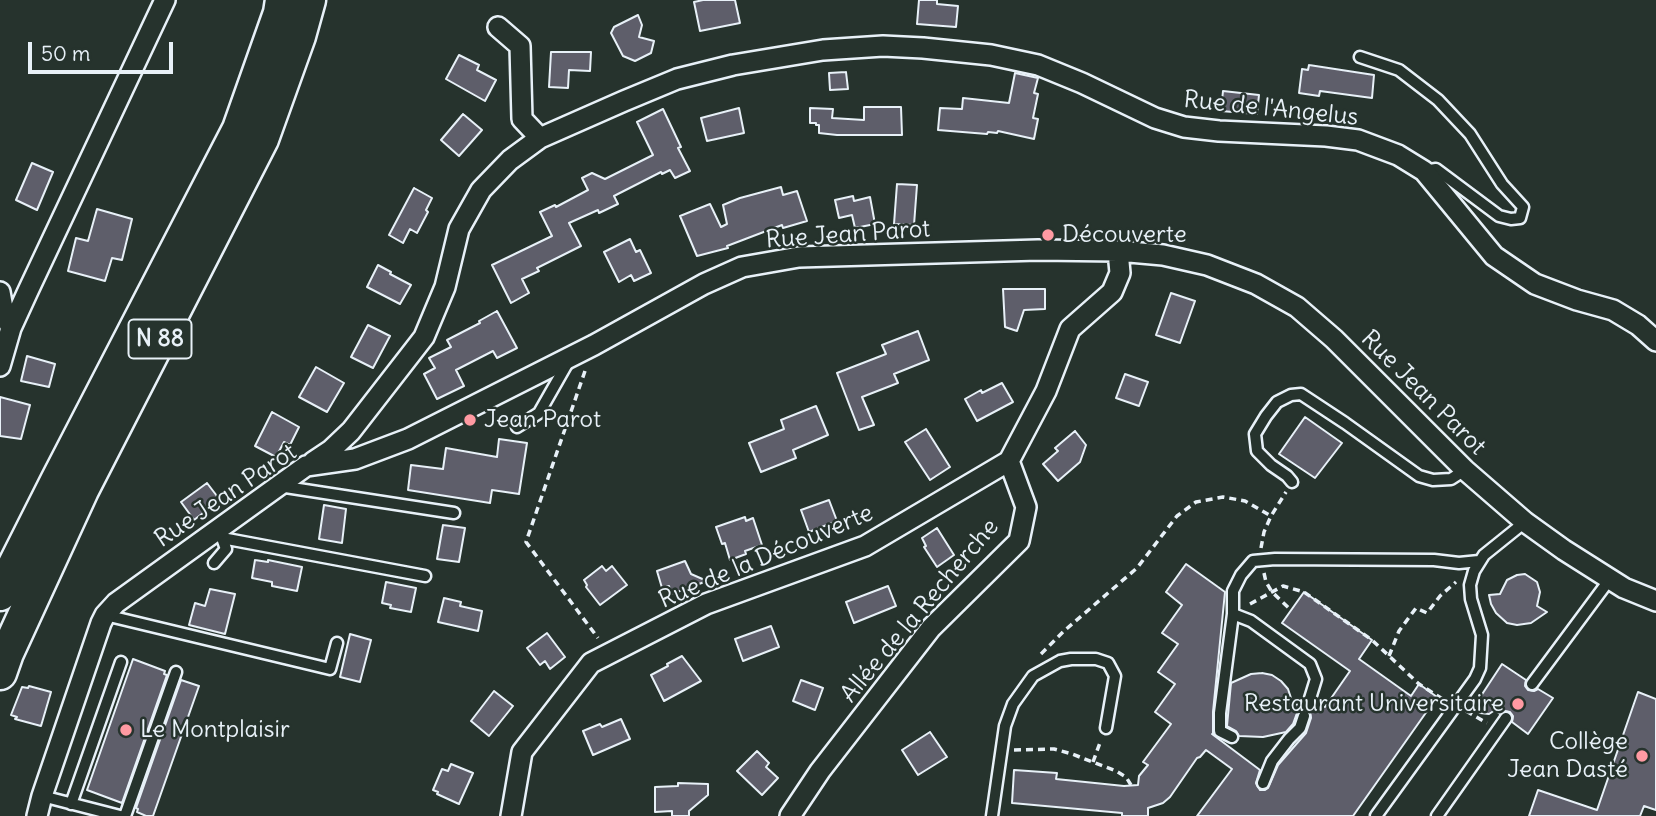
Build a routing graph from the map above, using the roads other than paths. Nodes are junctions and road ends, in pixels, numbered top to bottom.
1 (165, 0) edge
2 (282, 0) edge
3 (309, 0) edge
4 (498, 27) dead end
5 (1360, 57) dead end
6 (540, 138) junction
7 (1424, 171) junction
8 (1118, 251) junction
9 (0, 292) edge
10 (11, 328) junction
11 (1656, 341) edge
12 (572, 356) junction
13 (0, 366) edge
14 (517, 427) dead end
15 (1009, 461) junction
16 (306, 466) junction
17 (1465, 470) junction
18 (1292, 482) dead end
19 (279, 486) junction
20 (454, 513) dead end
21 (1525, 522) junction
22 (221, 533) junction
23 (1479, 561) junction
24 (214, 563) dead end
25 (425, 576) dead end
26 (1611, 579) junction
27 (0, 594) edge
28 (1656, 601) edge
29 (1233, 614) junction
30 (105, 615) junction
31 (337, 643) dead end
32 (121, 662) dead end
33 (176, 672) dead end
34 (0, 673) edge
35 (1532, 684) dead end
36 (1506, 718) dead end
37 (1106, 728) road end
38 (1232, 737) dead end
39 (1263, 783) dead end
40 (42, 796) junction
41 (71, 804) junction
42 (37, 816) edge
43 (122, 816) edge
44 (511, 816) edge
45 (790, 816) edge
46 (992, 816) edge
47 (1376, 816) edge
48 (1437, 816) edge

1 - 10 street
2 - 27 highway, N 88
3 - 34 highway, N 88
4 - 6 street
5 - 7 lane
6 - 7 street, Rue de l'Angelus
6 - 16 street, Rue de l'Angelus
7 - 11 street, Rue de l'Angelus
8 - 12 street, Rue Jean Parot
8 - 15 street
8 - 17 street, Rue Jean Parot
9 - 10 street
10 - 13 street
12 - 14 lane
12 - 16 street, Rue Jean Parot
15 - 44 street, Rue de la Découverte
15 - 45 street, Allée de la Recherche
16 - 19 street, Rue Jean Parot
17 - 18 lane
17 - 21 street, Rue Jean Parot
19 - 20 lane
19 - 22 street, Rue Jean Parot
21 - 23 lane
21 - 26 street, Rue Jean Parot
22 - 24 lane
22 - 25 lane
22 - 30 street, Rue Jean Parot
23 - 29 lane
23 - 47 lane
26 - 28 street, Rue Jean Parot
26 - 35 lane
29 - 38 lane
29 - 39 lane
30 - 31 lane
30 - 40 street
32 - 41 lane
33 - 43 lane
36 - 48 lane
37 - 46 lane
40 - 41 lane
40 - 42 street
41 - 43 lane

